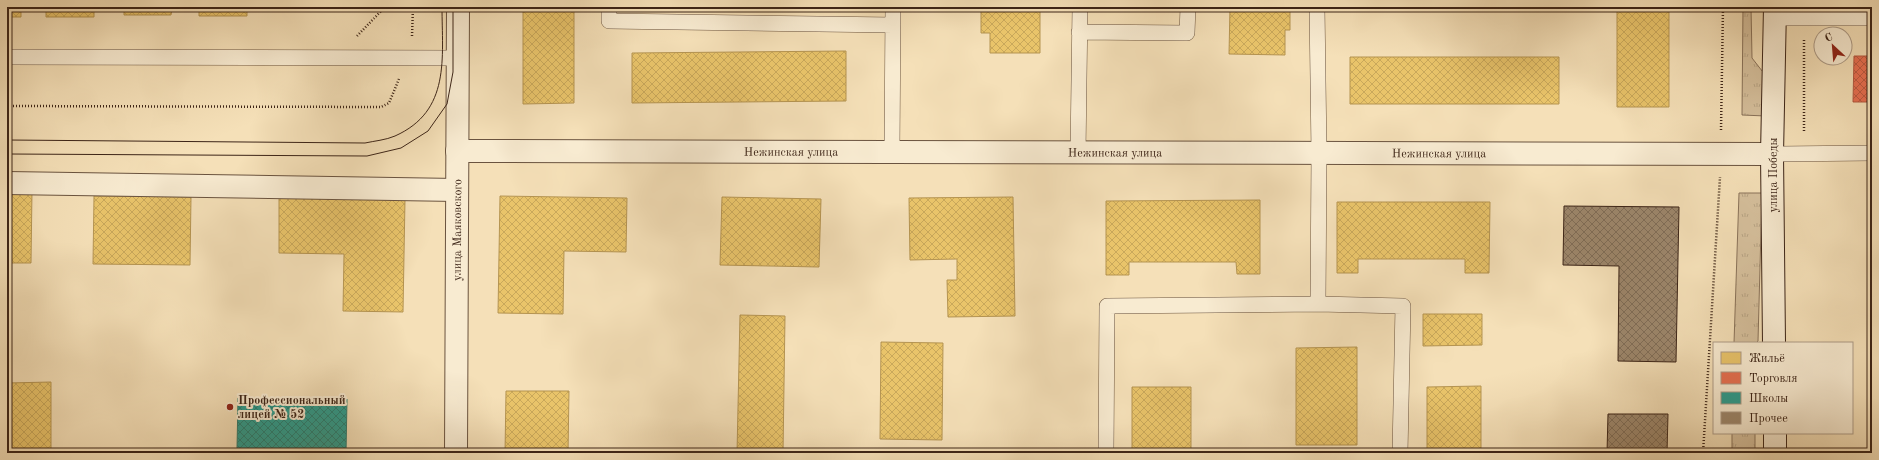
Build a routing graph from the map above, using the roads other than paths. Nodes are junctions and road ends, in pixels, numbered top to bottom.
1 (458, 7) edge
2 (610, 7) edge
3 (893, 7) edge
4 (1080, 7) edge
5 (1188, 7) edge
6 (1318, 7) edge
7 (1775, 13) edge
8 (1872, 18) edge
9 (893, 25) junction
10 (1079, 32) junction
11 (7, 57) edge
12 (457, 58) junction
13 (457, 152) junction
14 (892, 152) junction
15 (1078, 152) junction
16 (1319, 153) junction
17 (1872, 153) edge
18 (1772, 154) junction
19 (7, 183) edge
20 (457, 190) junction
21 (1318, 304) junction
22 (1774, 342) edge
23 (1775, 434) edge
24 (456, 453) edge
25 (1106, 453) edge
26 (1400, 453) edge
27 (1775, 453) edge

1 - 12 street, улица Маяковского
2 - 9 lane
3 - 9 lane
4 - 10 lane
5 - 10 lane
6 - 16 lane
7 - 8 lane
7 - 18 street, улица Победы
9 - 14 lane
10 - 15 lane
11 - 12 lane
12 - 13 street, улица Маяковского
13 - 14 street, Нежинская улица
13 - 20 street, улица Маяковского
14 - 15 street, Нежинская улица
15 - 16 street, Нежинская улица
16 - 18 street, Нежинская улица
16 - 21 lane
17 - 18 lane
18 - 22 street, улица Победы
19 - 20 street
20 - 24 street, улица Маяковского
21 - 25 lane
21 - 26 lane
23 - 27 street

